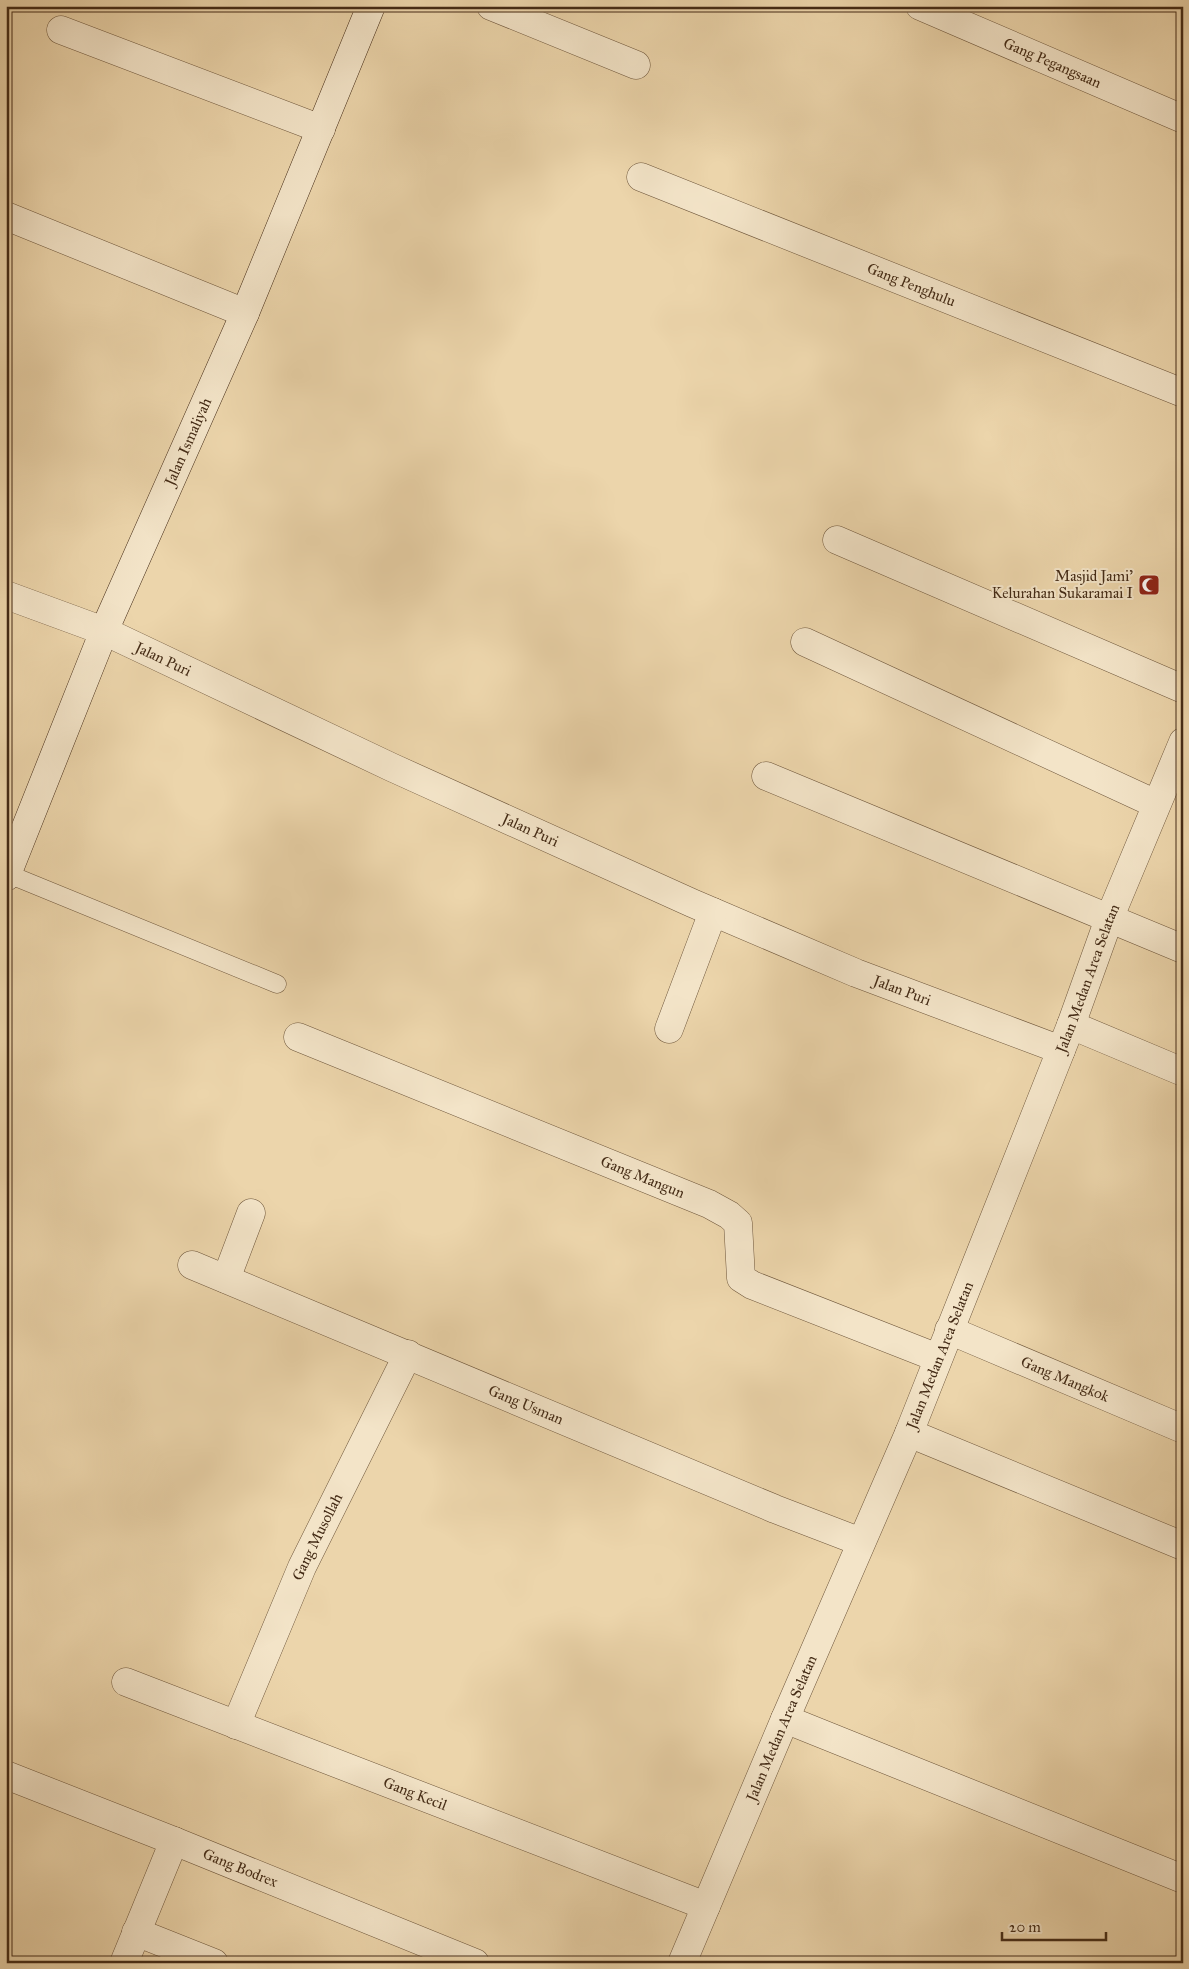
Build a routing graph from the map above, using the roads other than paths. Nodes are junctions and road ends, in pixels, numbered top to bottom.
1 (371, 6) edge
2 (491, 6) edge
3 (920, 6) edge
4 (61, 30) dead end
5 (636, 65) dead end
6 (1183, 119) edge
7 (321, 129) junction
8 (641, 177) dead end
9 (6, 216) edge
10 (245, 313) junction
11 (1183, 393) edge
12 (837, 540) dead end
13 (6, 595) edge
14 (104, 631) junction
15 (805, 642) dead end
16 (1183, 689) edge
17 (1183, 742) edge
18 (766, 776) dead end
19 (1156, 804) junction
20 (7, 876) edge
21 (713, 912) junction
22 (1109, 919) junction
23 (1183, 949) edge
24 (277, 984) dead end
25 (1071, 1025) junction
26 (669, 1029) dead end
27 (298, 1037) dead end
28 (1061, 1050) junction
29 (1183, 1072) edge
30 (251, 1213) dead end
31 (192, 1265) dead end
32 (226, 1279) junction
33 (949, 1330) junction
34 (408, 1354) junction
35 (938, 1358) junction
36 (1183, 1428) edge
37 (909, 1433) junction
38 (861, 1542) junction
39 (1183, 1546) edge
40 (126, 1682) dead end
41 (784, 1719) junction
42 (236, 1725) junction
43 (6, 1775) edge
44 (174, 1840) junction
45 (1183, 1879) edge
46 (706, 1906) junction
47 (136, 1932) junction
48 (124, 1963) edge
49 (214, 1963) edge
50 (475, 1963) edge
51 (682, 1963) edge

1 - 7 street, Jalan Ismaliyah
2 - 5 street
3 - 6 street, Gang Pegangsaan
4 - 7 street
7 - 10 street, Jalan Ismaliyah
8 - 11 street, Gang Penghulu
9 - 10 street
10 - 14 street, Jalan Ismaliyah
12 - 16 street
13 - 14 street, Jalan Puri
14 - 20 street, Jalan Ismaliyah
14 - 21 street, Jalan Puri
15 - 19 street
17 - 19 street, Jalan Medan Area Selatan
18 - 22 street
19 - 22 street, Jalan Medan Area Selatan
20 - 24 lane
21 - 26 street
21 - 28 street, Jalan Puri
22 - 23 street
22 - 25 street, Jalan Medan Area Selatan
25 - 28 street, Jalan Medan Area Selatan
25 - 29 street
27 - 35 street, Gang Mangun
28 - 33 street, Jalan Medan Area Selatan
30 - 32 street
31 - 32 street, Gang Usman
32 - 34 street, Gang Usman
33 - 35 street, Jalan Medan Area Selatan
33 - 36 street, Gang Mangkok
34 - 38 street, Gang Usman
34 - 42 street, Gang Musollah
35 - 37 street, Jalan Medan Area Selatan
37 - 38 street, Jalan Medan Area Selatan
37 - 39 street
38 - 41 street, Jalan Medan Area Selatan
40 - 42 street, Gang Kecil
41 - 45 street
41 - 46 street, Jalan Medan Area Selatan
42 - 46 street, Gang Kecil
43 - 44 street, Gang Bodrex
44 - 47 street
44 - 50 street, Gang Bodrex
46 - 51 street, Jalan Medan Area Selatan
47 - 48 street
47 - 49 street

